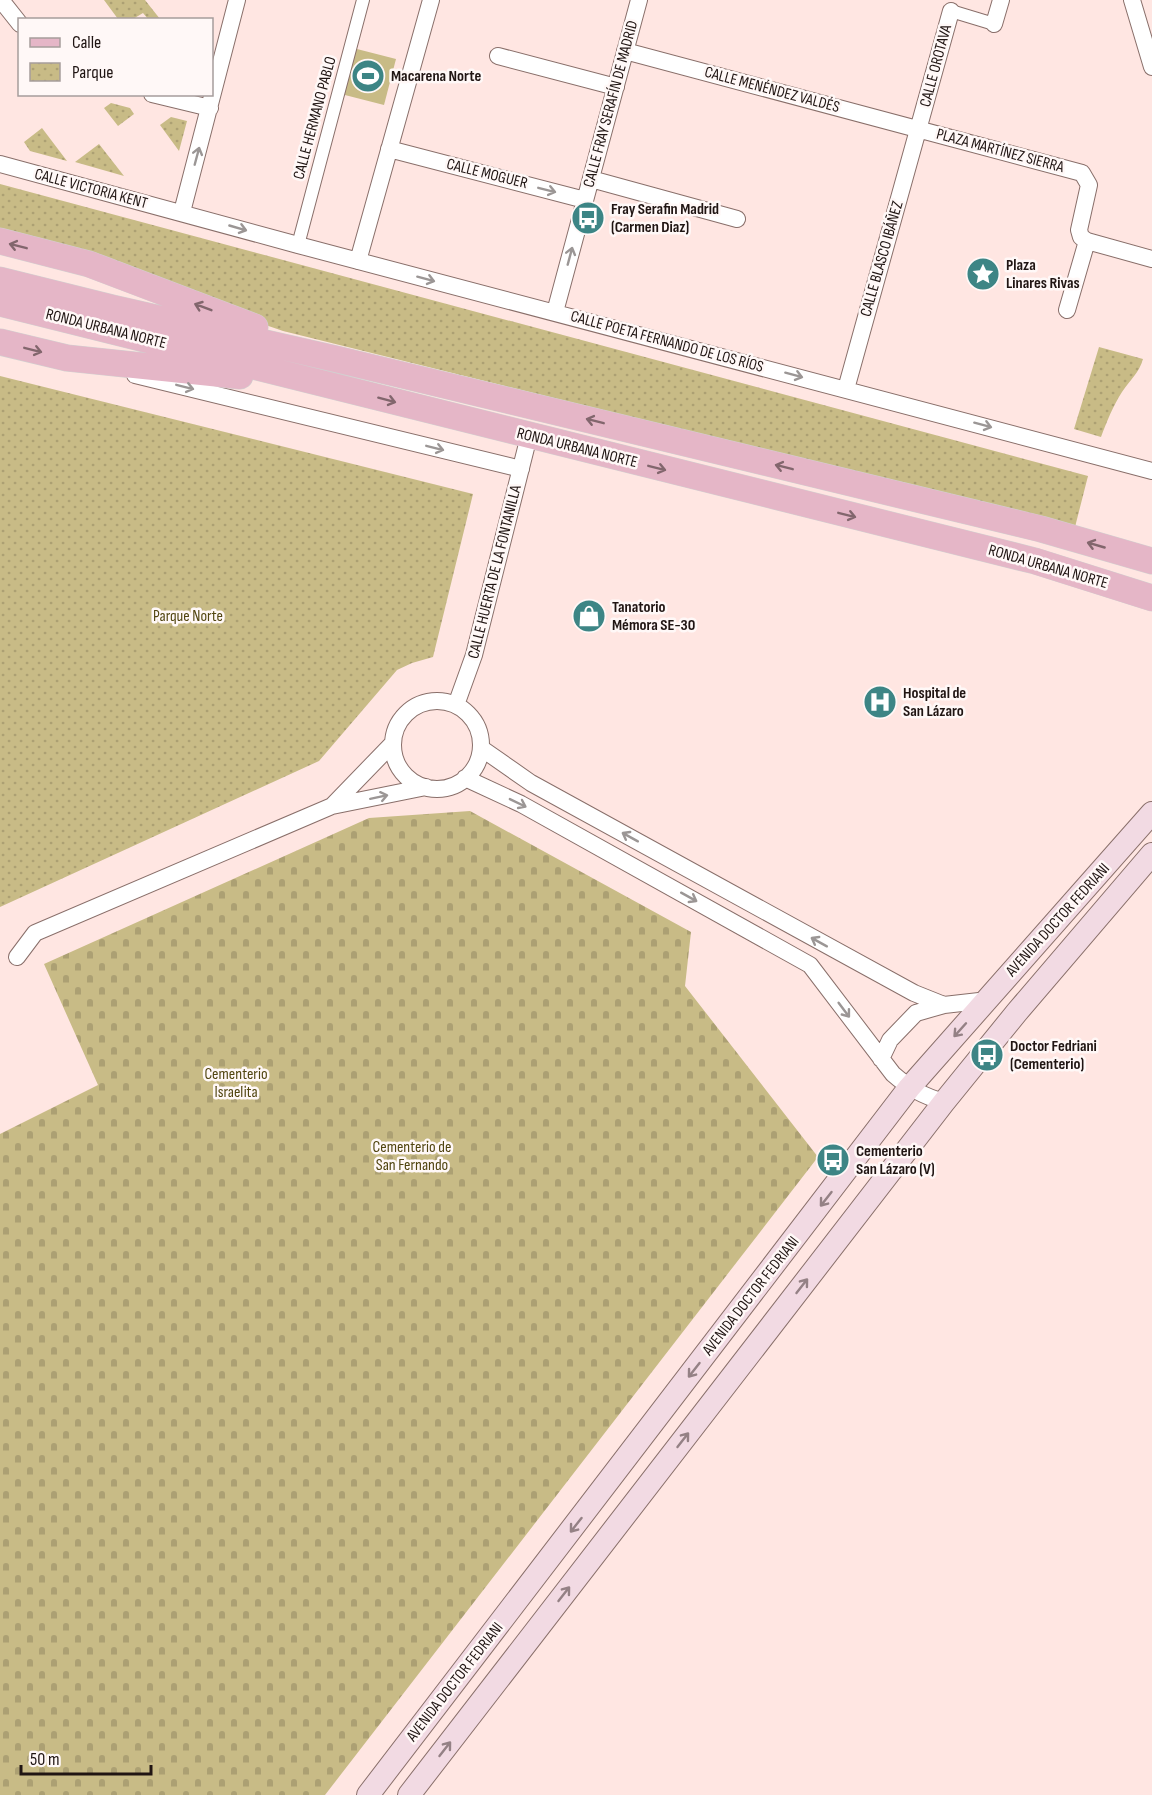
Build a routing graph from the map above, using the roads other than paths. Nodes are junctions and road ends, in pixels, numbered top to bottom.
1 (1, 0) edge
2 (237, 0) edge
3 (363, 0) edge
4 (431, 0) edge
5 (639, 0) edge
6 (1001, 0) edge
7 (1131, 0) edge
8 (951, 11) joint
9 (18, 21) edge
10 (994, 24) joint
11 (625, 51) junction
12 (498, 56) dead end
13 (1152, 67) edge
14 (616, 87) junction
15 (160, 96) edge
16 (210, 108) junction
17 (918, 129) junction
18 (389, 149) junction
19 (0, 164) edge
20 (591, 180) junction
21 (585, 200) junction
22 (182, 212) junction
23 (737, 219) dead end
24 (0, 241) edge
25 (1087, 241) junction
26 (298, 245) junction
27 (1152, 259) edge
28 (358, 261) junction
29 (0, 280) edge
30 (0, 303) edge
31 (1067, 310) dead end
32 (555, 312) junction
33 (0, 342) edge
34 (67, 358) junction
35 (336, 359) junction
36 (330, 385) junction
37 (846, 389) junction
38 (529, 436) junction
39 (521, 469) junction
40 (1152, 471) edge
41 (1152, 561) edge
42 (1152, 598) edge
43 (456, 705) junction
44 (393, 743) junction
45 (481, 748) junction
46 (465, 778) junction
47 (426, 787) junction
48 (332, 806) junction
49 (1152, 813) edge
50 (1152, 854) edge
51 (17, 957) dead end
52 (850, 959) junction
53 (810, 965) junction
54 (988, 1000) junction
55 (944, 1005) junction
56 (881, 1059) junction
57 (909, 1088) junction
58 (944, 1102) junction
59 (368, 1795) edge
60 (409, 1795) edge

1 - 9 street
2 - 16 street
3 - 26 street, CALLE HERMANO PABLO
4 - 18 street
5 - 11 street, CALLE FRAY SERAFÍN DE MADRID
6 - 10 street
7 - 13 street
8 - 10 street, CALLE OROTAVA
8 - 17 street, CALLE OROTAVA
11 - 14 street, CALLE FRAY SERAFÍN DE MADRID
11 - 17 street, CALLE MENÉNDEZ VALDÉS
12 - 14 street
14 - 20 street, CALLE FRAY SERAFÍN DE MADRID
15 - 16 street
22 -> 16 street
17 - 25 street, PLAZA MARTÍNEZ SIERRA
17 - 37 street, CALLE BLASCO IBÁÑEZ
18 -> 21 street, CALLE MOGUER
18 - 28 street
19 - 22 street, CALLE VICTORIA KENT
20 - 21 street, CALLE FRAY SERAFÍN DE MADRID
20 - 23 street
32 -> 21 street, CALLE FRAY SERAFÍN DE MADRID
22 -> 26 street, CALLE POETA FERNANDO DE LOS RÍOS
35 -> 24 main road
25 - 27 street
25 - 31 street
26 - 28 street, CALLE POETA FERNANDO DE LOS RÍOS
28 -> 32 street, CALLE POETA FERNANDO DE LOS RÍOS
29 - 35 main road, RONDA URBANA NORTE
30 - 36 main road, RONDA URBANA NORTE
32 -> 37 street, CALLE POETA FERNANDO DE LOS RÍOS
33 -> 34 main road
34 - 36 main road
34 -> 39 street
41 -> 35 main road, RONDA URBANA NORTE
36 -> 38 main road, RONDA URBANA NORTE
37 -> 40 street, CALLE POETA FERNANDO DE LOS RÍOS
38 - 39 street, CALLE HUERTA DE LA FONTANILLA
38 -> 42 main road, RONDA URBANA NORTE
39 - 43 street, CALLE HUERTA DE LA FONTANILLA
43 - 44 street
43 - 45 street
44 - 47 street
44 - 48 street
45 - 46 street
52 -> 45 street
46 - 47 street
46 -> 53 street
48 -> 47 street
48 - 51 street
49 - 54 main road, AVENIDA DOCTOR FEDRIANI
50 - 58 main road, AVENIDA DOCTOR FEDRIANI
52 - 53 street
52 - 55 street
53 -> 56 street
54 - 55 street
54 -> 57 main road, AVENIDA DOCTOR FEDRIANI
55 - 56 street
56 - 57 street
57 - 58 street
57 -> 59 main road, AVENIDA DOCTOR FEDRIANI
60 -> 58 main road, AVENIDA DOCTOR FEDRIANI

